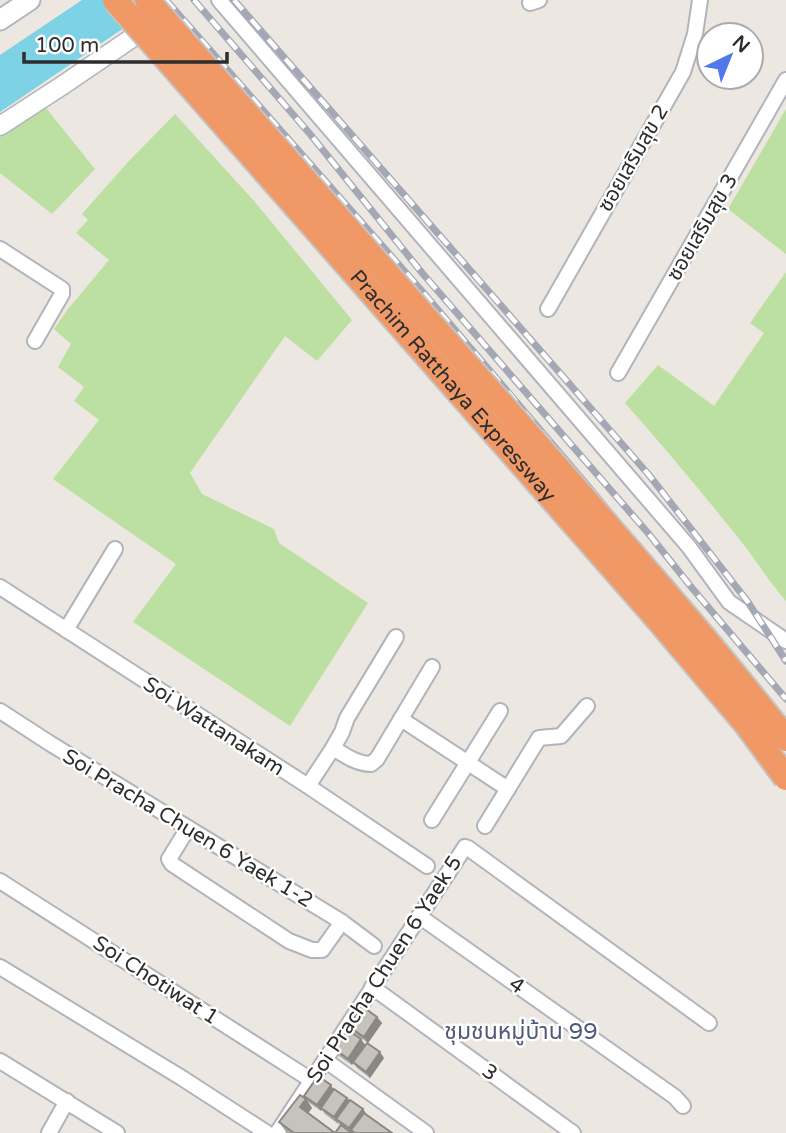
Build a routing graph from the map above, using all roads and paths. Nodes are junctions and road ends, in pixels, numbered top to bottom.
1 (30, 0) edge
2 (115, 0) edge
3 (219, 0) edge
4 (700, 0) edge
5 (153, 10) edge
6 (0, 20) edge
7 (786, 80) edge
8 (0, 126) edge
9 (0, 248) edge
10 (548, 309) dead end
11 (34, 341) dead end
12 (618, 373) dead end
13 (115, 549) dead end
14 (0, 587) edge
15 (66, 630) junction
16 (396, 637) dead end
17 (786, 641) edge
18 (432, 667) dead end
19 (587, 706) dead end
20 (0, 711) edge
21 (500, 711) dead end
22 (401, 719) junction
23 (786, 739) edge
24 (333, 748) junction
25 (468, 762) junction
26 (786, 778) edge
27 (308, 786) junction
28 (508, 789) junction
29 (432, 820) dead end
30 (485, 826) dead end
31 (188, 828) junction
32 (426, 866) dead end
33 (0, 881) edge
34 (419, 915) junction
35 (342, 922) junction
36 (374, 946) dead end
37 (0, 967) edge
38 (372, 987) junction
39 (709, 1023) dead end
40 (325, 1060) junction
41 (0, 1061) edge
42 (312, 1080) junction
43 (67, 1101) junction
44 (682, 1106) dead end
45 (50, 1133) edge
46 (117, 1133) edge
47 (267, 1133) edge
48 (277, 1133) edge
49 (426, 1133) edge
50 (573, 1133) edge

1 - 6 main road
2 - 26 highway, Prachim Ratthaya Expressway, bridge
3 - 17 street
4 - 10 street, ซอยเสริมสุข 2
5 - 8 street
5 - 23 highway, Prachim Ratthaya Expressway, bridge
7 - 12 street, ซอยเสริมสุข 3
9 - 11 street
13 - 15 street
14 - 15 street, Soi Wattanakam
15 - 27 street, Soi Wattanakam
16 - 24 street
18 - 22 street
19 - 28 street
20 - 31 street, Soi Pracha Chuen 6 Yaek 1-2
21 - 25 street
22 - 24 street
22 - 25 street
24 - 27 street
25 - 28 street
25 - 29 street
27 - 32 street, Soi Wattanakam
28 - 30 street
31 - 35 street, Soi Pracha Chuen 6 Yaek 1-2
31 - 35 street
33 - 42 street, Soi Chotiwat 1
34 - 38 street, Soi Pracha Chuen 6 Yaek 5
34 - 39 street, Soi Pracha Chuen 6 Yaek 5
34 - 44 street, 4
35 - 36 street, Soi Pracha Chuen 6 Yaek 1-2
37 - 47 street
38 - 40 street, Soi Pracha Chuen 6 Yaek 5
38 - 50 street, 3
40 - 42 street, Soi Pracha Chuen 6 Yaek 5
40 - 49 street
41 - 43 street
42 - 48 street, Soi Pracha Chuen 6 Yaek 5
43 - 45 street
43 - 46 street

